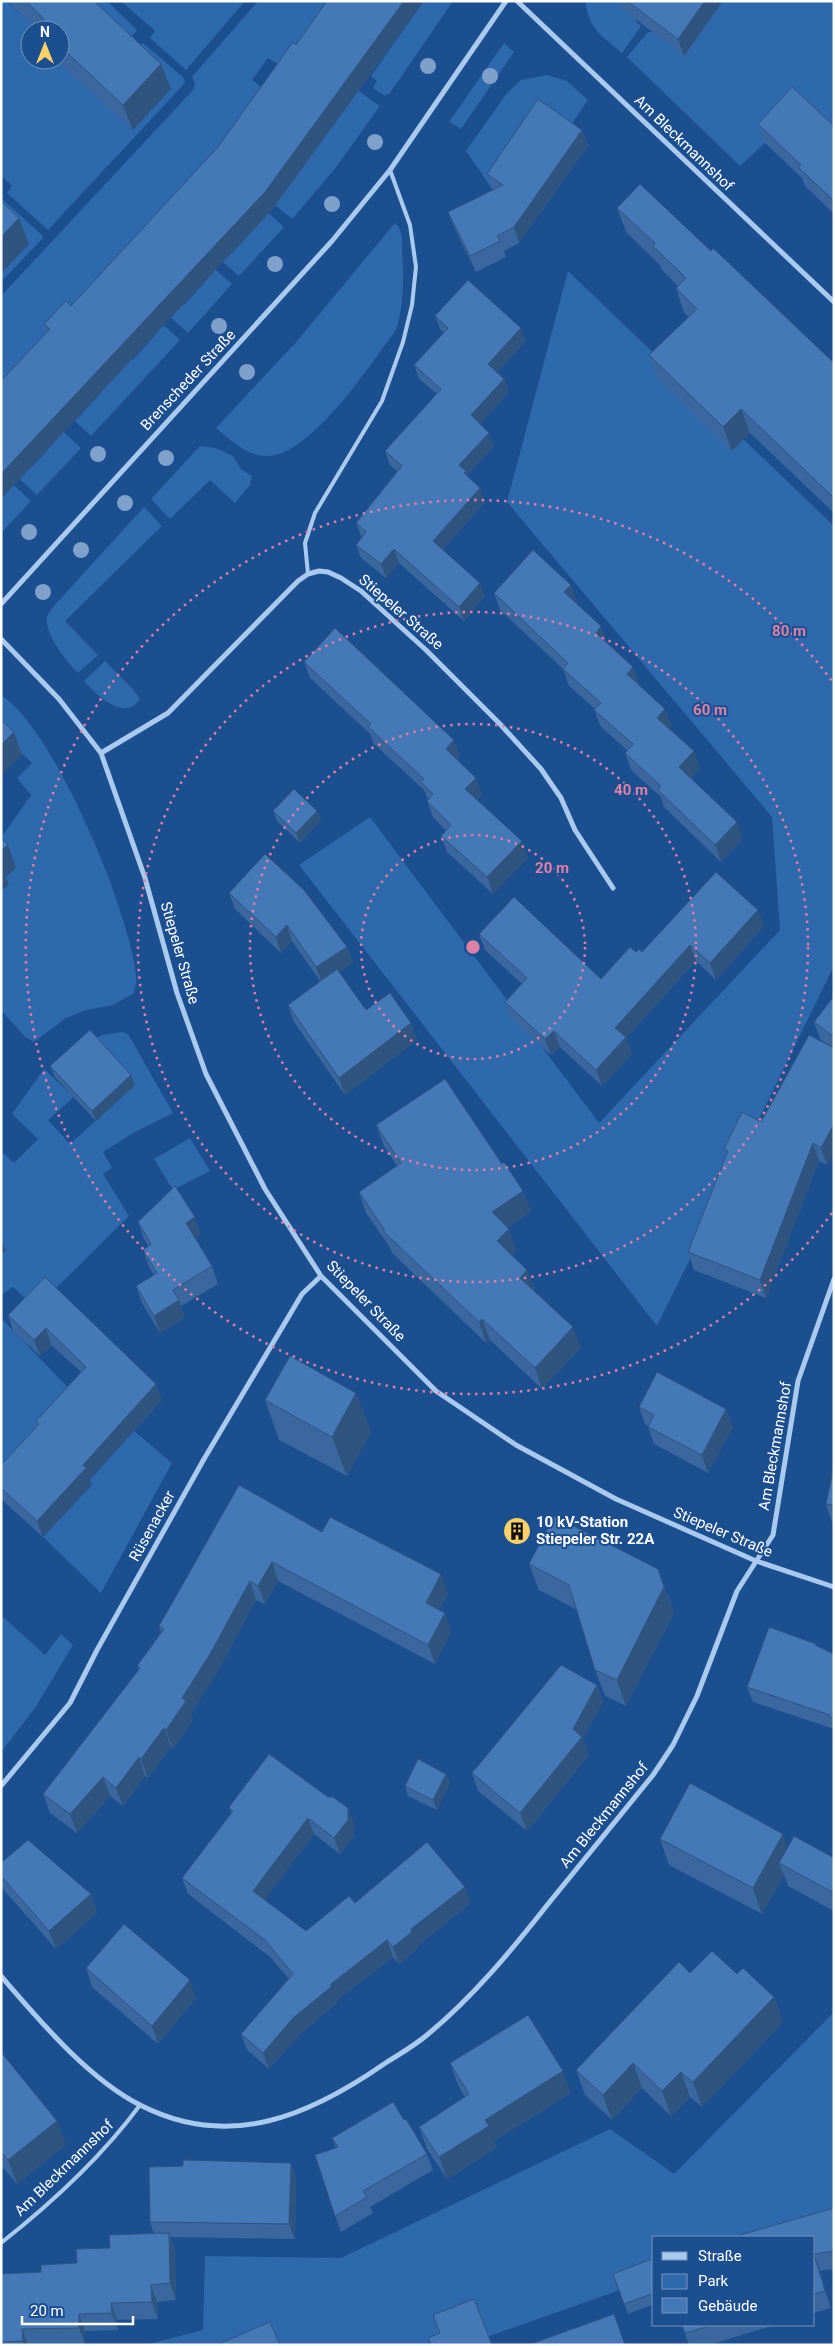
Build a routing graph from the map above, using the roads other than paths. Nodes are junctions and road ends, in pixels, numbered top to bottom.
1 (506, 1) edge
2 (517, 1) edge
3 (390, 170) junction
4 (834, 302) edge
5 (308, 574) junction
6 (1, 604) edge
7 (1, 639) edge
8 (101, 753) junction
9 (613, 888) dead end
10 (321, 1276) junction
11 (834, 1279) edge
12 (756, 1561) junction
13 (834, 1587) edge
14 (1, 1786) edge
15 (1, 1976) edge
16 (140, 2105) junction
17 (1, 2244) edge

1 - 3 street, Brenscheder Straße
2 - 4 street, Am Bleckmannshof
3 - 5 lane
3 - 6 street, Brenscheder Straße
5 - 8 street
5 - 9 street, Stiepeler Straße
7 - 8 street, Stiepeler Straße
8 - 10 street, Stiepeler Straße
10 - 12 street, Stiepeler Straße
10 - 14 street, Rüsenacker
11 - 12 street, Am Bleckmannshof
12 - 13 street, Stiepeler Straße
12 - 16 street, Am Bleckmannshof
15 - 16 street, Am Bleckmannshof
16 - 17 lane, Am Bleckmannshof

